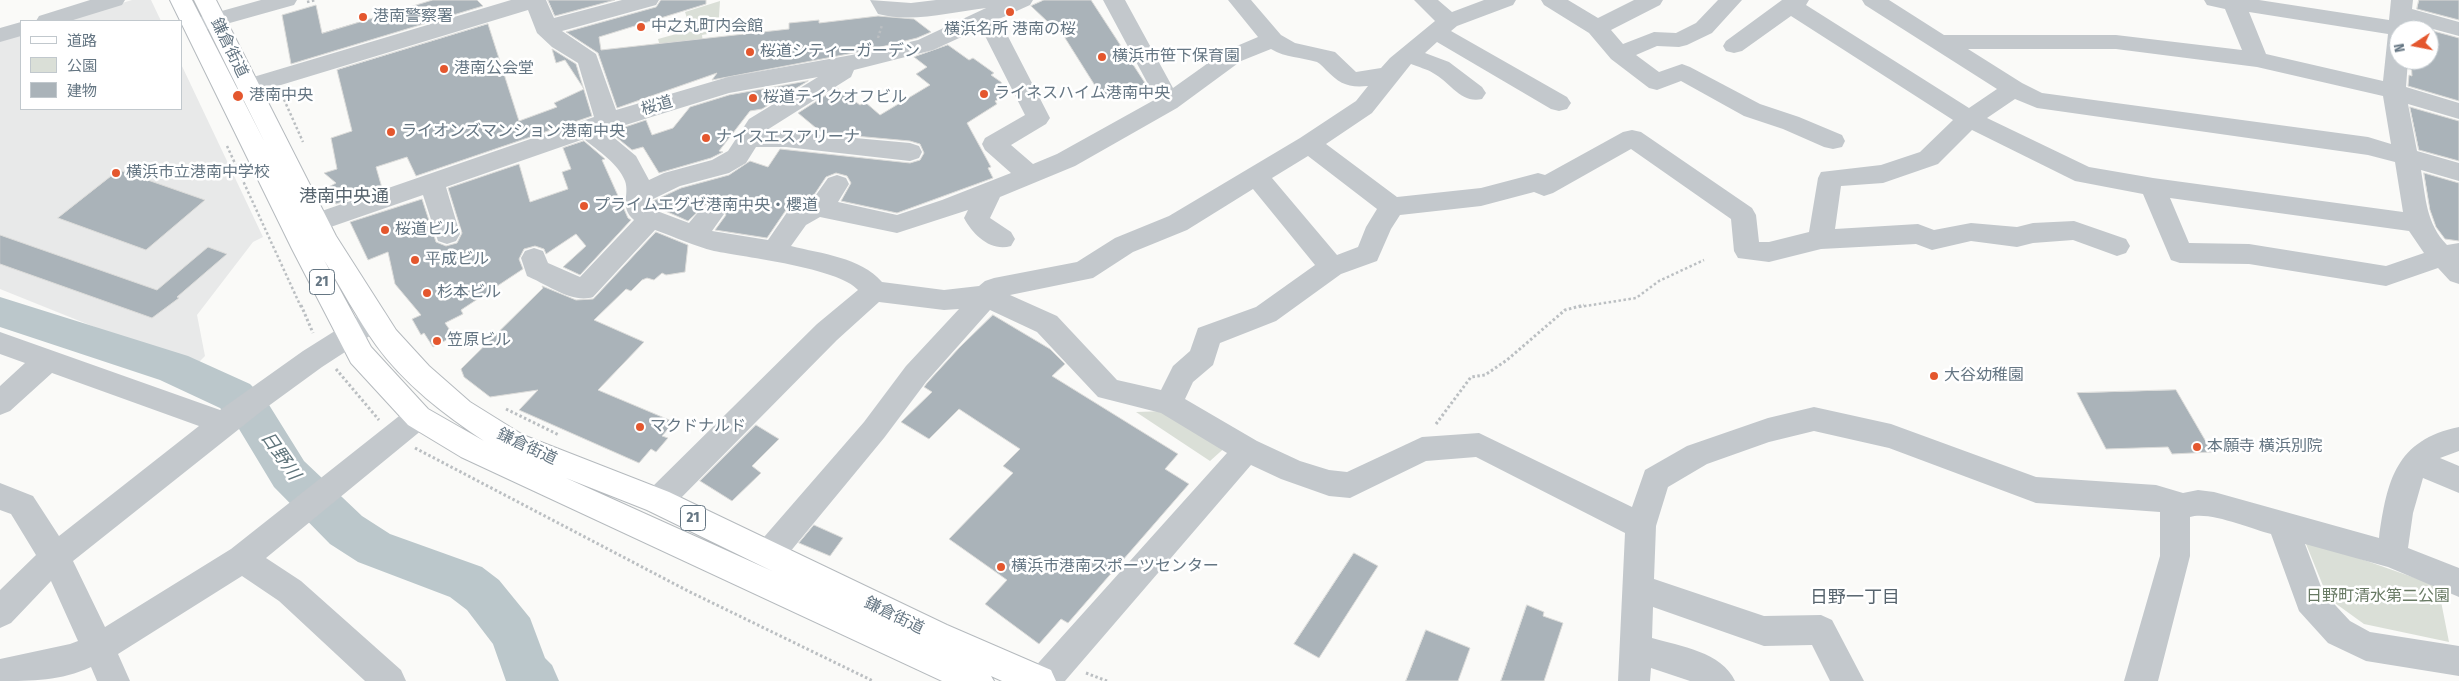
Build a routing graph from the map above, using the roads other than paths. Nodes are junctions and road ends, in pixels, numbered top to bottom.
1 (114, 0) edge
2 (181, 0) edge
3 (286, 0) edge
4 (535, 0) edge
5 (648, 0) edge
6 (1022, 0) edge
7 (1114, 0) edge
8 (1239, 0) edge
9 (1425, 0) edge
10 (1504, 0) edge
11 (1552, 0) edge
12 (1652, 0) edge
13 (1731, 0) edge
14 (1873, 0) edge
15 (2228, 1) edge
16 (1794, 2) edge
17 (884, 4) edge
18 (912, 5) edge
19 (991, 8) edge
20 (205, 15) edge
21 (50, 20) edge
22 (2389, 23) edge
23 (1442, 26) junction
24 (545, 28) junction
25 (1597, 28) junction
26 (2439, 28) edge
27 (2459, 30) edge
28 (1273, 40) junction
29 (1938, 42) junction
30 (1734, 46) dead end
31 (1619, 54) junction
32 (1408, 55) junction
33 (874, 59) junction
34 (2257, 59) junction
35 (2396, 70) edge
36 (1390, 75) junction
37 (248, 87) junction
38 (2014, 89) junction
39 (2394, 91) junction
40 (1474, 93) dead end
41 (1168, 102) junction
42 (1559, 103) dead end
43 (2459, 110) edge
44 (1969, 119) junction
45 (599, 126) junction
46 (748, 138) junction
47 (1833, 141) dead end
48 (1309, 144) junction
49 (910, 152) dead end
50 (2405, 156) junction
51 (2459, 172) edge
52 (1030, 175) junction
53 (1256, 176) junction
54 (432, 183) junction
55 (837, 184) dead end
56 (2153, 187) junction
57 (991, 191) junction
58 (638, 196) junction
59 (1392, 207) junction
60 (820, 208) junction
61 (711, 214) dead end
62 (651, 219) junction
63 (2418, 223) junction
64 (306, 226) junction
65 (447, 234) dead end
66 (694, 234) junction
67 (1002, 239) dead end
68 (1821, 239) junction
69 (2117, 246) dead end
70 (774, 251) junction
71 (2454, 262) edge
72 (529, 267) dead end
73 (1332, 268) junction
74 (874, 291) junction
75 (986, 296) junction
76 (362, 326) junction
77 (0, 343) edge
78 (47, 361) junction
79 (0, 403) edge
80 (1168, 403) junction
81 (418, 418) junction
82 (226, 420) junction
83 (1408, 436) road end
84 (2459, 439) edge
85 (1247, 450) junction
86 (2418, 462) junction
87 (2459, 480) edge
88 (1329, 484) junction
89 (0, 496) edge
90 (658, 502) junction
91 (2182, 506) junction
92 (2284, 524) junction
93 (1641, 526) junction
94 (769, 554) junction
95 (2392, 555) junction
96 (55, 557) junction
97 (242, 559) junction
98 (2459, 583) edge
99 (1638, 588) junction
100 (0, 613) edge
101 (1636, 648) junction
102 (98, 649) junction
103 (2459, 661) edge
104 (1048, 675) edge
105 (0, 676) edge
106 (382, 679) edge
107 (114, 681) edge
108 (977, 681) edge
109 (1634, 681) edge
110 (1718, 681) edge
111 (1847, 681) edge
112 (2141, 681) edge

1 - 21 street
2 - 20 main road, 鎌倉街道 / 21
3 - 20 street
4 - 24 street
4 - 37 street
5 - 24 street
6 - 19 street, 桜道
7 - 41 street
8 - 28 street
9 - 23 street
10 - 23 street
11 - 25 street
12 - 25 street
13 - 31 street
14 - 29 street
15 - 22 street
15 - 34 street
16 - 30 street
16 - 44 street
17 - 18 street
18 - 19 street
19 - 33 street, 桜道
19 - 52 street
20 - 37 main road, 鎌倉街道 / 21
20 - 64 main road, 鎌倉街道 / 21
23 - 32 street
23 - 42 street
24 - 45 street
25 - 31 street
26 - 27 street
28 - 36 street
28 - 41 street
29 - 34 street
29 - 38 street
31 - 47 street
32 - 36 street
32 - 40 street
33 - 45 street, 桜道
33 - 46 street
34 - 39 street
35 - 39 street
36 - 48 street
37 - 64 main road, 鎌倉街道 / 21
38 - 44 street
38 - 50 street
39 - 43 street
39 - 50 street
41 - 52 street
44 - 56 street
44 - 68 street
45 - 54 street, 桜道
45 - 58 street
46 - 49 street
46 - 58 street
48 - 53 street
48 - 59 street
50 - 51 street
50 - 63 street
52 - 57 street
53 - 73 street
53 - 75 street
54 - 64 street, 桜道
54 - 65 street
55 - 60 street
56 - 63 street
56 - 71 street
57 - 60 street
57 - 67 street
58 - 62 street
59 - 68 street
59 - 73 street
60 - 70 street
61 - 66 street
62 - 66 street
62 - 72 street
63 - 71 street
64 - 76 main road, 鎌倉街道 / 21
66 - 70 street
68 - 69 street
70 - 74 street
73 - 80 street
74 - 75 street
74 - 90 street
75 - 80 street
75 - 94 street
76 - 81 main road, 鎌倉街道 / 21
76 - 82 street
76 - 90 main road, 鎌倉街道 / 21
77 - 78 street
78 - 79 street
78 - 82 street
80 - 85 street
81 - 97 street
81 - 108 main road, 鎌倉街道 / 21
82 - 96 street
83 - 88 street
84 - 86 street
85 - 88 street
85 - 104 street
86 - 87 street
86 - 95 street
88 - 93 street
89 - 96 street
90 - 94 main road, 鎌倉街道 / 21
91 - 92 street
91 - 93 street
91 - 112 street
92 - 95 street
92 - 103 street
93 - 99 street
94 - 104 main road, 鎌倉街道 / 21
95 - 98 street
96 - 100 street
96 - 102 street
97 - 102 street
97 - 106 street
99 - 101 street
99 - 111 street
101 - 109 street
101 - 110 street
102 - 105 street
102 - 107 street

